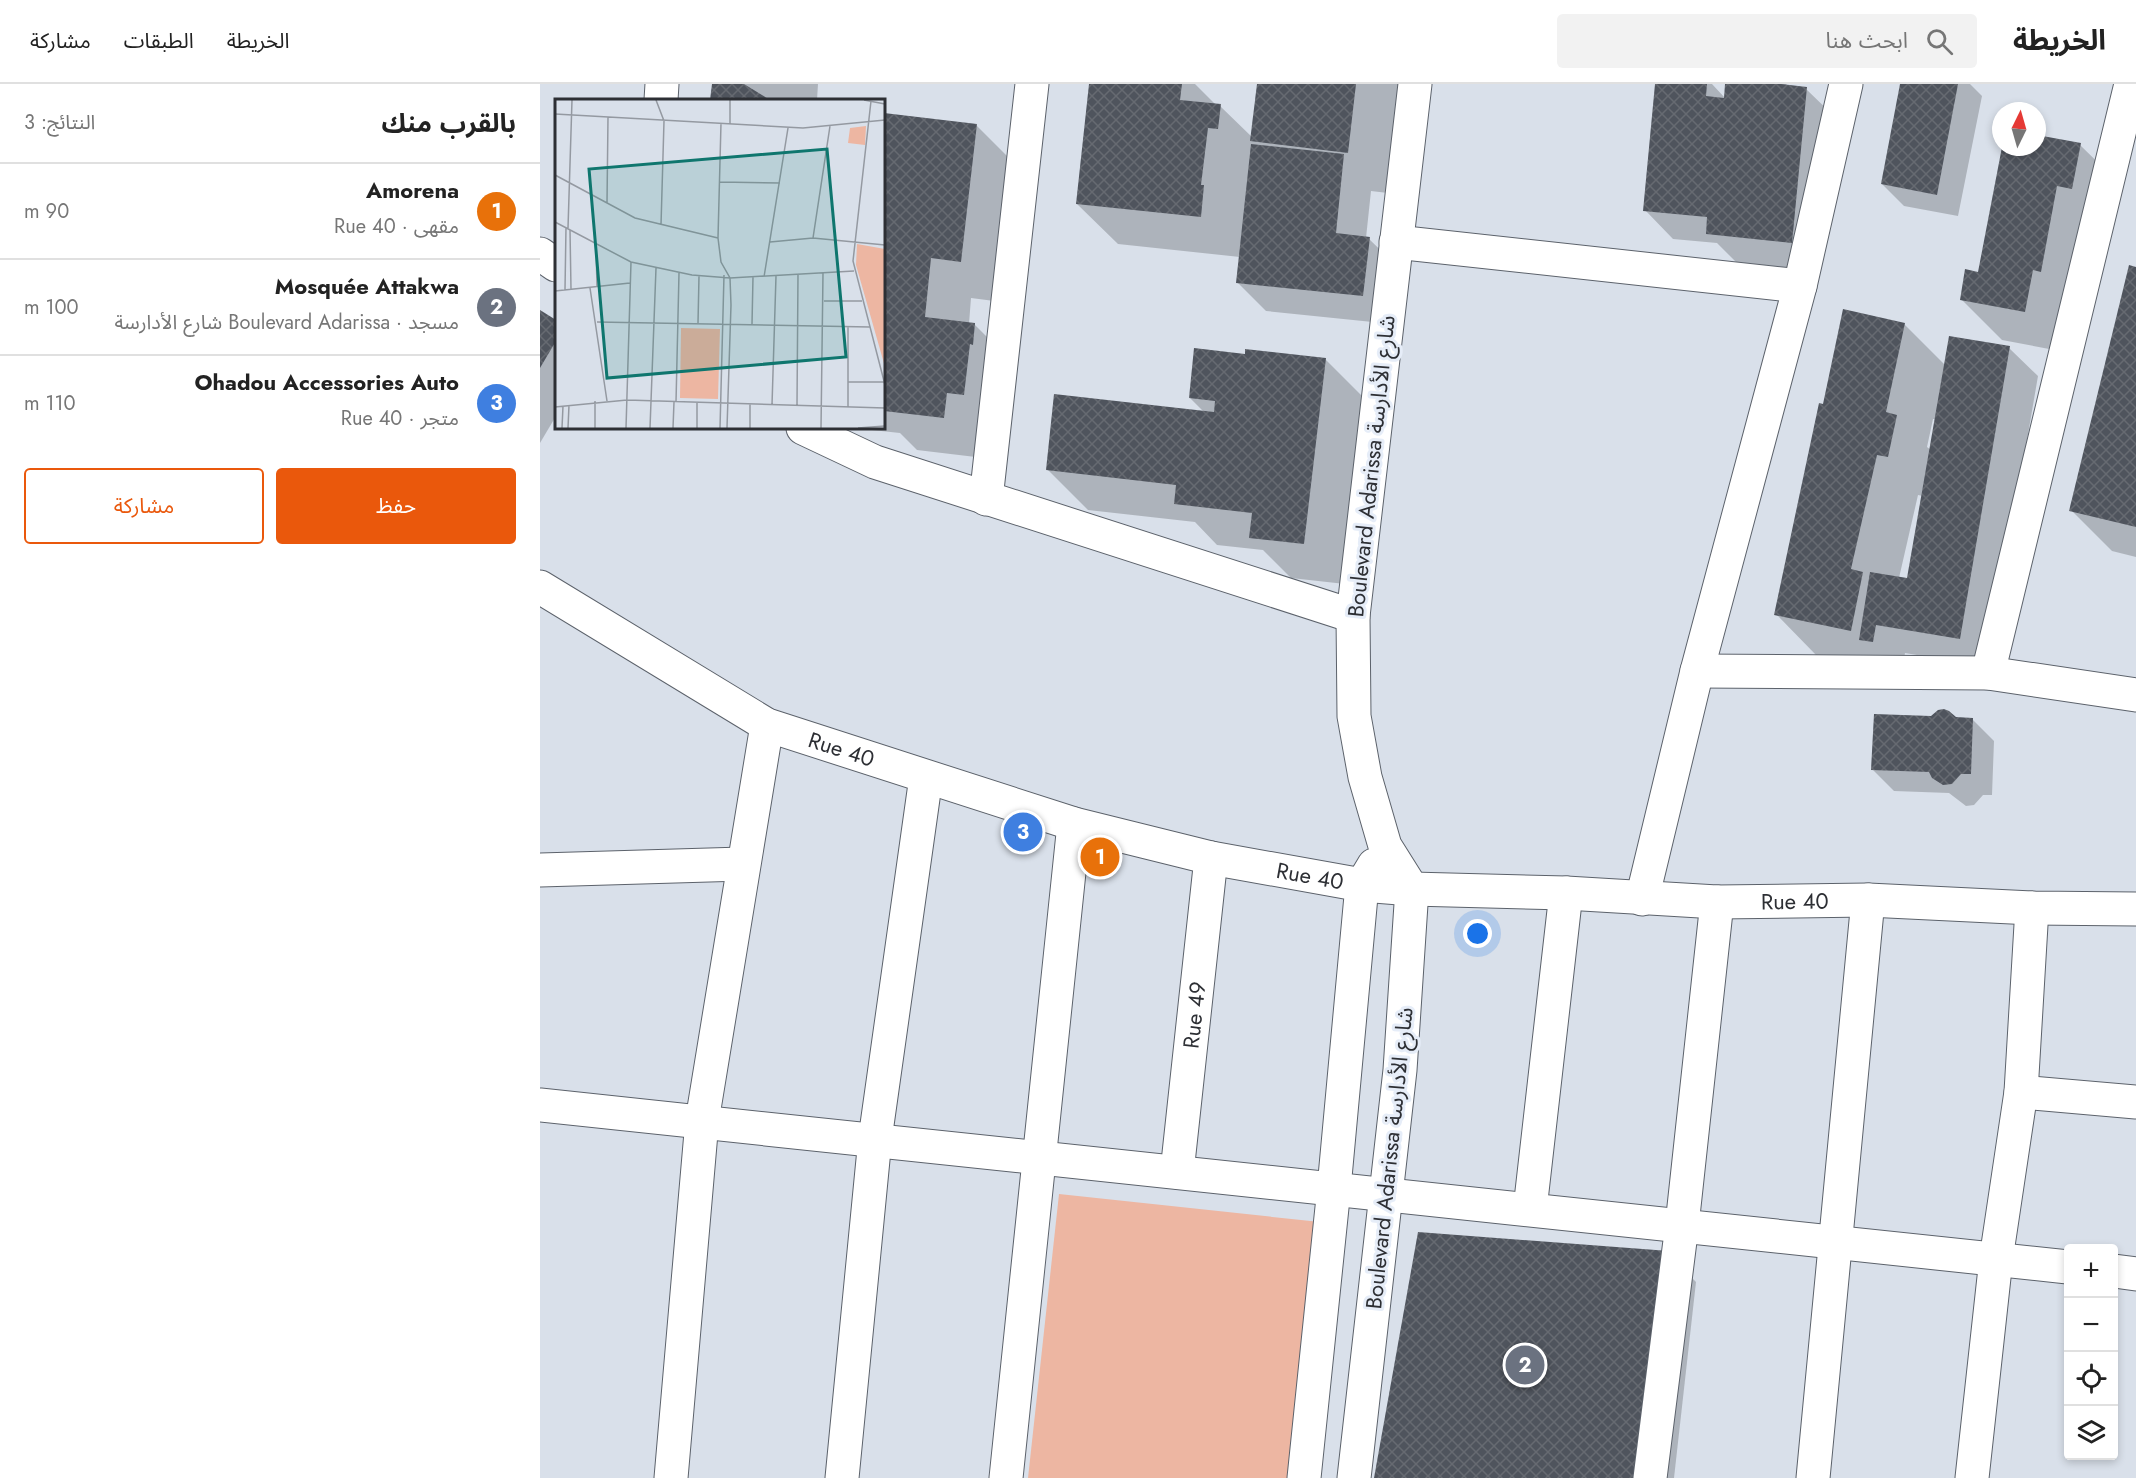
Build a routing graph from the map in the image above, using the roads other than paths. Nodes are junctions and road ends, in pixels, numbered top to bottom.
1 (662, 84) edge
2 (1032, 84) edge
3 (1415, 84) edge
4 (1846, 84) edge
5 (2131, 84) edge
6 (661, 99) edge
7 (1396, 242) junction
8 (540, 254) edge
9 (555, 264) edge
10 (1800, 286) junction
11 (805, 429) edge
12 (986, 499) junction
13 (540, 587) edge
14 (1353, 616) junction
15 (1697, 671) junction
16 (1988, 673) junction
17 (2136, 696) edge
18 (767, 725) junction
19 (926, 777) junction
20 (1074, 824) junction
21 (1385, 846) junction
22 (1211, 858) junction
23 (743, 864) junction
24 (540, 870) edge
25 (1362, 885) junction
26 (1412, 889) junction
27 (1566, 894) junction
28 (1641, 899) junction
29 (1868, 900) junction
30 (1717, 902) junction
31 (2032, 908) junction
32 (2136, 909) edge
33 (2021, 1092) junction
34 (2136, 1102) edge
35 (540, 1105) edge
36 (702, 1121) junction
37 (875, 1139) junction
38 (1040, 1157) junction
39 (1177, 1172) junction
40 (1334, 1188) junction
41 (1388, 1194) junction
42 (1530, 1209) junction
43 (1682, 1225) junction
44 (1835, 1240) junction
45 (1995, 1259) junction
46 (2064, 1267) edge
47 (2118, 1272) edge
48 (2136, 1274) edge
49 (671, 1478) edge
50 (842, 1478) edge
51 (1006, 1478) edge
52 (1304, 1478) edge
53 (1354, 1478) edge
54 (1650, 1478) edge
55 (1813, 1478) edge
56 (1972, 1478) edge

1 - 6 street
2 - 12 street
3 - 7 street, Boulevard Adarissa شارع الأدارسة
4 - 10 street
5 - 16 street
7 - 10 street
7 - 14 street, Boulevard Adarissa شارع الأدارسة
8 - 9 street
10 - 15 street
11 - 12 street
12 - 14 street
13 - 18 street, Rue 40
14 - 21 street, Boulevard Adarissa شارع الأدارسة
15 - 16 street
15 - 28 street
16 - 17 street
18 - 19 street, Rue 40
18 - 23 street
19 - 20 street, Rue 40
19 - 37 street
20 - 22 street, Rue 40
20 - 38 street
21 - 25 street
21 - 26 street, Boulevard Adarissa شارع الأدارسة
22 - 25 street, Rue 40
22 - 39 street, Rue 49
23 - 24 street
23 - 36 street
25 - 26 street, Rue 40
25 - 40 street
26 - 27 street, Rue 40
26 - 41 street, Boulevard Adarissa شارع الأدارسة
27 - 28 street, Rue 40
27 - 42 street
28 - 30 street, Rue 40
29 - 30 street, Rue 40
29 - 31 street, Rue 40
29 - 44 street
30 - 43 street
31 - 32 street, Rue 40
31 - 33 street
33 - 34 street
33 - 45 street
35 - 36 street
36 - 37 street
36 - 49 street
37 - 38 street
37 - 50 street
38 - 39 street
38 - 51 street
39 - 40 street
40 - 41 street
40 - 52 street
41 - 42 street
41 - 53 street, Boulevard Adarissa شارع الأدارسة
42 - 43 street
43 - 44 street
43 - 54 street
44 - 45 street
44 - 55 street
45 - 46 street
45 - 56 street
47 - 48 street

